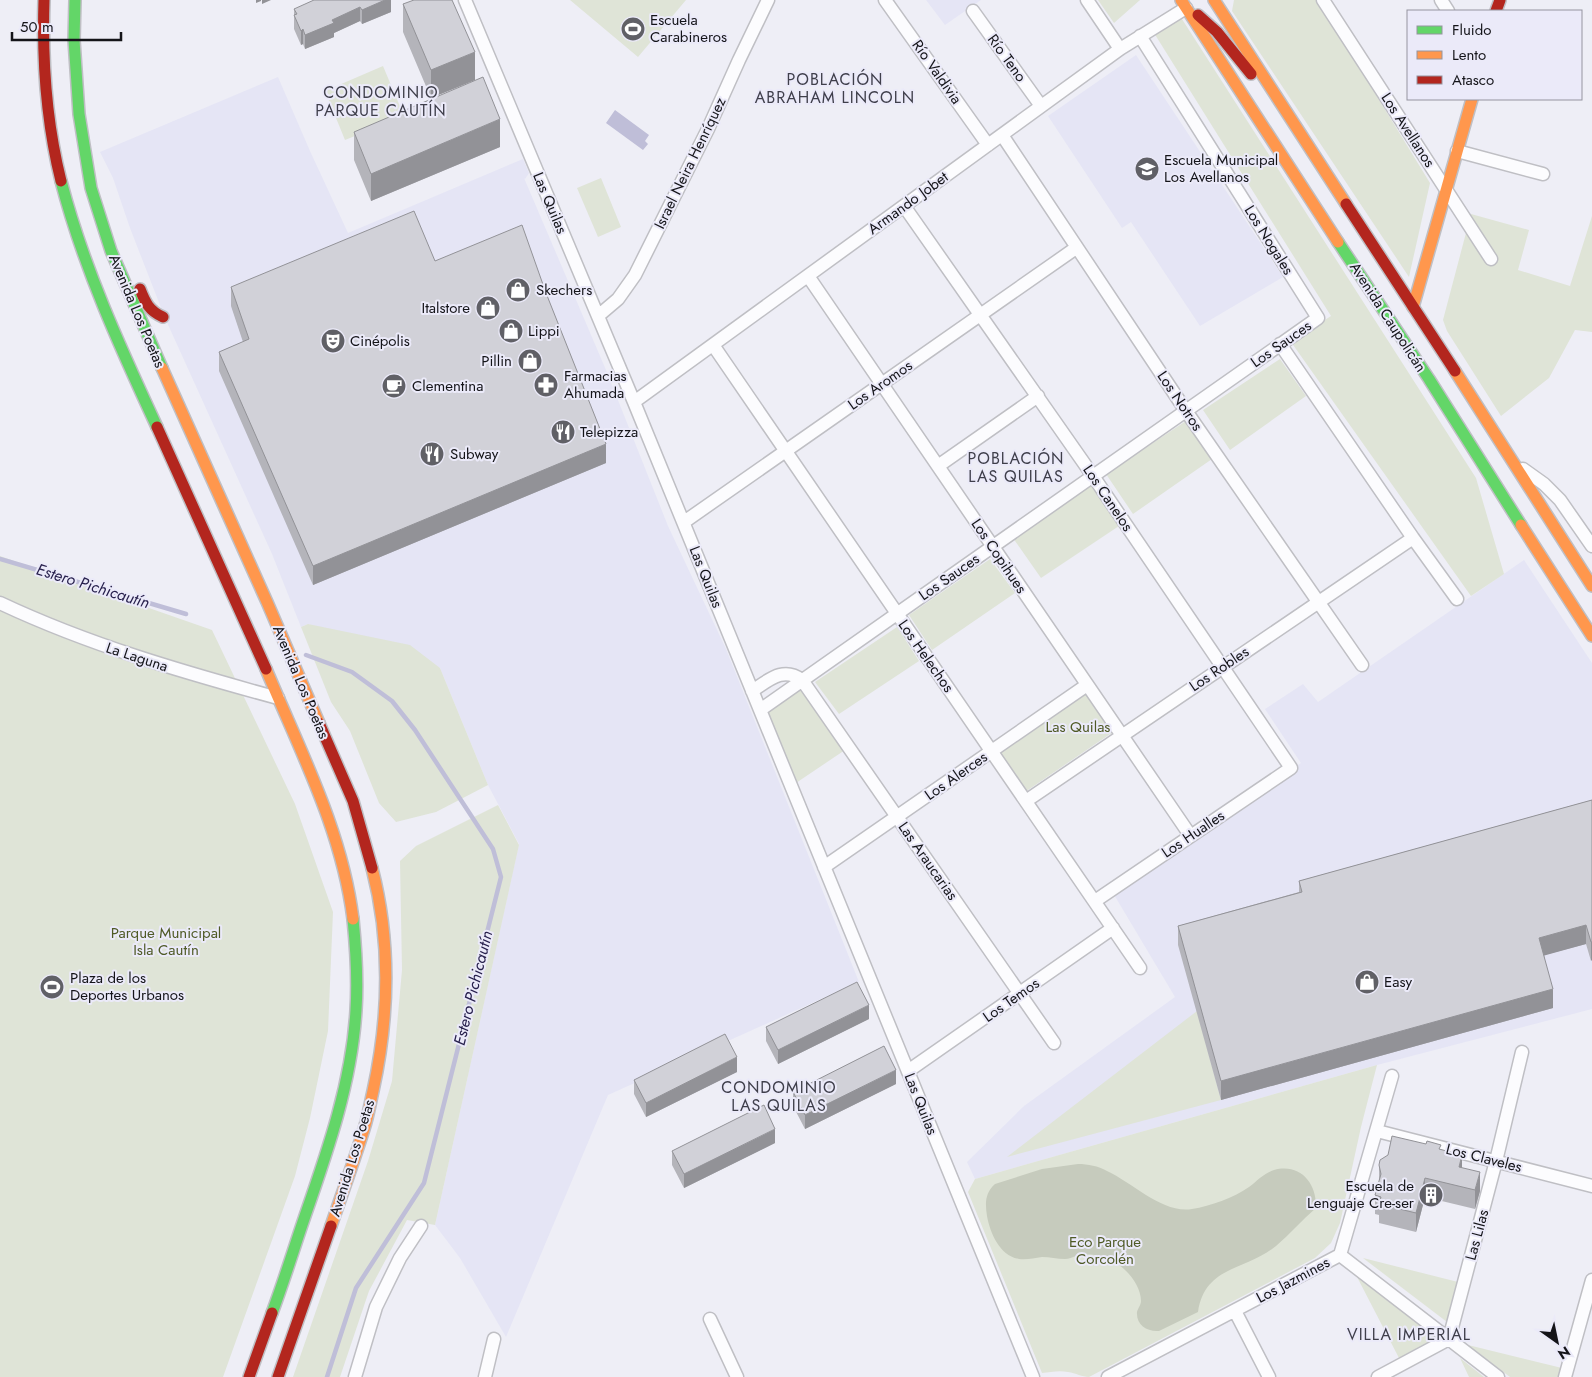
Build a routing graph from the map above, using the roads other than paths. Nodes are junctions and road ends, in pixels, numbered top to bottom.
1 (44, 0) edge
2 (75, 0) edge
3 (465, 0) edge
4 (768, 0) edge
5 (886, 0) edge
6 (1087, 0) edge
7 (1214, 0) edge
8 (1323, 0) edge
9 (1183, 4) edge
10 (973, 11) dead end
11 (1140, 36) junction
12 (1120, 49) junction
13 (1277, 97) junction
14 (1472, 100) edge
15 (1042, 106) junction
16 (1002, 135) junction
17 (988, 145) junction
18 (1457, 151) junction
19 (88, 168) junction
20 (1543, 174) dead end
21 (1446, 189) junction
22 (904, 206) junction
23 (121, 245) dead end
24 (1076, 248) junction
25 (1491, 259) dead end
26 (128, 261) dead end
27 (808, 276) junction
28 (1371, 291) junction
29 (1413, 307) junction
30 (982, 314) junction
31 (598, 316) junction
32 (163, 317) dead end
33 (1318, 318) joint
34 (714, 344) junction
35 (1280, 344) junction
36 (1424, 372) junction
37 (881, 384) junction
38 (1038, 396) junction
39 (634, 402) junction
40 (1186, 410) junction
41 (786, 451) junction
42 (1514, 462) junction
43 (938, 466) junction
44 (1093, 476) junction
45 (239, 512) dead end
46 (684, 522) junction
47 (1413, 538) junction
48 (1532, 544) junction
49 (1592, 546) edge
50 (992, 547) junction
51 (1575, 559) junction
52 (1592, 586) edge
53 (1457, 599) dead end
54 (267, 602) junction
55 (1319, 602) junction
56 (0, 604) edge
57 (897, 614) junction
58 (1592, 636) edge
59 (1362, 665) dead end
60 (1222, 667) junction
61 (802, 680) junction
62 (1087, 685) junction
63 (752, 691) junction
64 (278, 698) junction
65 (760, 710) junction
66 (1122, 736) junction
67 (992, 751) junction
68 (1291, 768) joint
69 (1026, 801) junction
70 (897, 817) junction
71 (1190, 836) junction
72 (824, 867) junction
73 (1095, 901) junction
74 (1113, 928) junction
75 (1140, 968) dead end
76 (1020, 994) junction
77 (1054, 1043) dead end
78 (1522, 1052) dead end
79 (908, 1071) junction
80 (1392, 1076) dead end
81 (1376, 1130) junction
82 (1496, 1161) junction
83 (1592, 1186) edge
84 (421, 1226) dead end
85 (1340, 1255) junction
86 (1592, 1280) edge
87 (1235, 1312) junction
88 (710, 1319) dead end
89 (494, 1339) dead end
90 (1449, 1339) junction
91 (249, 1377) edge
92 (278, 1377) edge
93 (355, 1377) edge
94 (485, 1377) edge
95 (737, 1377) edge
96 (1033, 1377) edge
97 (1108, 1377) edge
98 (1269, 1377) edge
99 (1378, 1377) edge
100 (1498, 1377) edge
101 (1565, 1377) edge

1 - 64 main road, Avenida Los Poetas
2 - 19 main road, Avenida Los Poetas
3 - 31 street, Las Quilas
4 - 31 street, Israel Neira Henríquez
5 - 17 street, Río Valdivia
6 - 12 street
7 - 13 main road, Avenida Caupolicán
8 - 21 street, Los Avellanos
9 - 11 street, Armando Jobet
9 - 13 main road
9 - 28 main road, Avenida Caupolicán
10 - 15 street, Río Teno
11 - 12 street, Armando Jobet
11 - 33 street, Los Nogales
12 - 15 street, Armando Jobet
13 - 29 main road, Avenida Caupolicán
14 - 18 main road
15 - 16 street, Armando Jobet
16 - 17 street, Armando Jobet
16 - 24 street, Los Notros
17 - 22 street, Armando Jobet
18 - 20 street
18 - 21 main road
19 - 23 main road
19 - 54 main road, Avenida Los Poetas
21 - 25 street, Los Avellanos
21 - 29 main road
22 - 27 street, Armando Jobet
22 - 30 street, Los Canelos
24 - 30 street, Los Aromos
24 - 40 street, Los Notros
26 - 32 main road
27 - 34 street, Armando Jobet
27 - 37 street, Los Copihues
28 - 29 main road
28 - 36 main road, Avenida Caupolicán
29 - 36 main road
29 - 42 main road, Avenida Caupolicán
30 - 37 street, Los Aromos
30 - 38 street, Los Canelos
31 - 39 street, Las Quilas
33 - 35 street, Los Sauces
34 - 39 street, Armando Jobet
34 - 41 street, Los Helechos
35 - 40 street, Los Sauces
35 - 47 street
36 - 48 main road, Avenida Caupolicán
37 - 41 street, Los Aromos
37 - 43 street, Los Copihues
38 - 43 street
38 - 44 street, Los Canelos
39 - 46 street, Las Quilas
40 - 44 street, Los Sauces
40 - 55 street, Los Notros
41 - 46 street, Los Aromos
41 - 57 street, Los Helechos
42 - 49 street, Avenida Caupolicán
42 - 51 main road, Avenida Caupolicán
43 - 50 street, Los Copihues
44 - 50 street, Los Sauces
44 - 60 street, Los Canelos
45 - 54 main road
46 - 63 street, Las Quilas
47 - 53 street
47 - 55 street, Los Robles
48 - 51 main road
48 - 58 main road, Avenida Caupolicán
50 - 57 street, Los Sauces
50 - 62 street, Los Copihues
51 - 52 main road, Avenida Caupolicán
54 - 92 main road, Avenida Los Poetas
55 - 59 street, Los Notros
55 - 60 street, Los Robles
56 - 64 street, La Laguna
57 - 61 street, Los Sauces
57 - 67 street, Los Helechos
60 - 66 street, Los Robles
60 - 68 street, Los Canelos
61 - 63 street
61 - 65 street, Los Sauces
61 - 70 street, Las Araucarias
62 - 66 street, Los Copihues
62 - 67 street, Los Alerces
63 - 65 street, Las Quilas
64 - 91 main road, Avenida Los Poetas
65 - 72 street, Las Quilas
66 - 69 street, Los Robles
66 - 71 street, Los Copihues
67 - 69 street, Los Helechos
67 - 70 street, Los Alerces
68 - 71 street, Los Hualles
69 - 73 street, Los Helechos
70 - 72 street, Los Alerces
70 - 76 street, Las Araucarias
71 - 73 street, Los Hualles
72 - 79 street, Las Quilas
73 - 74 street, Los Helechos
74 - 75 street, Los Helechos
74 - 76 street, Los Temos
76 - 77 street, Las Araucarias
76 - 79 street, Los Temos
78 - 82 street, Las Lilas
79 - 96 street, Las Quilas
80 - 81 street, Los Jazmines
81 - 82 street, Los Claveles
81 - 85 street, Los Jazmines
82 - 83 street, Los Claveles
82 - 90 street, Las Lilas
84 - 93 street
85 - 87 street, Los Jazmines
85 - 90 street
86 - 101 street
87 - 97 street, Los Jazmines
87 - 98 street
88 - 95 street
89 - 94 street
90 - 99 street
90 - 100 street

